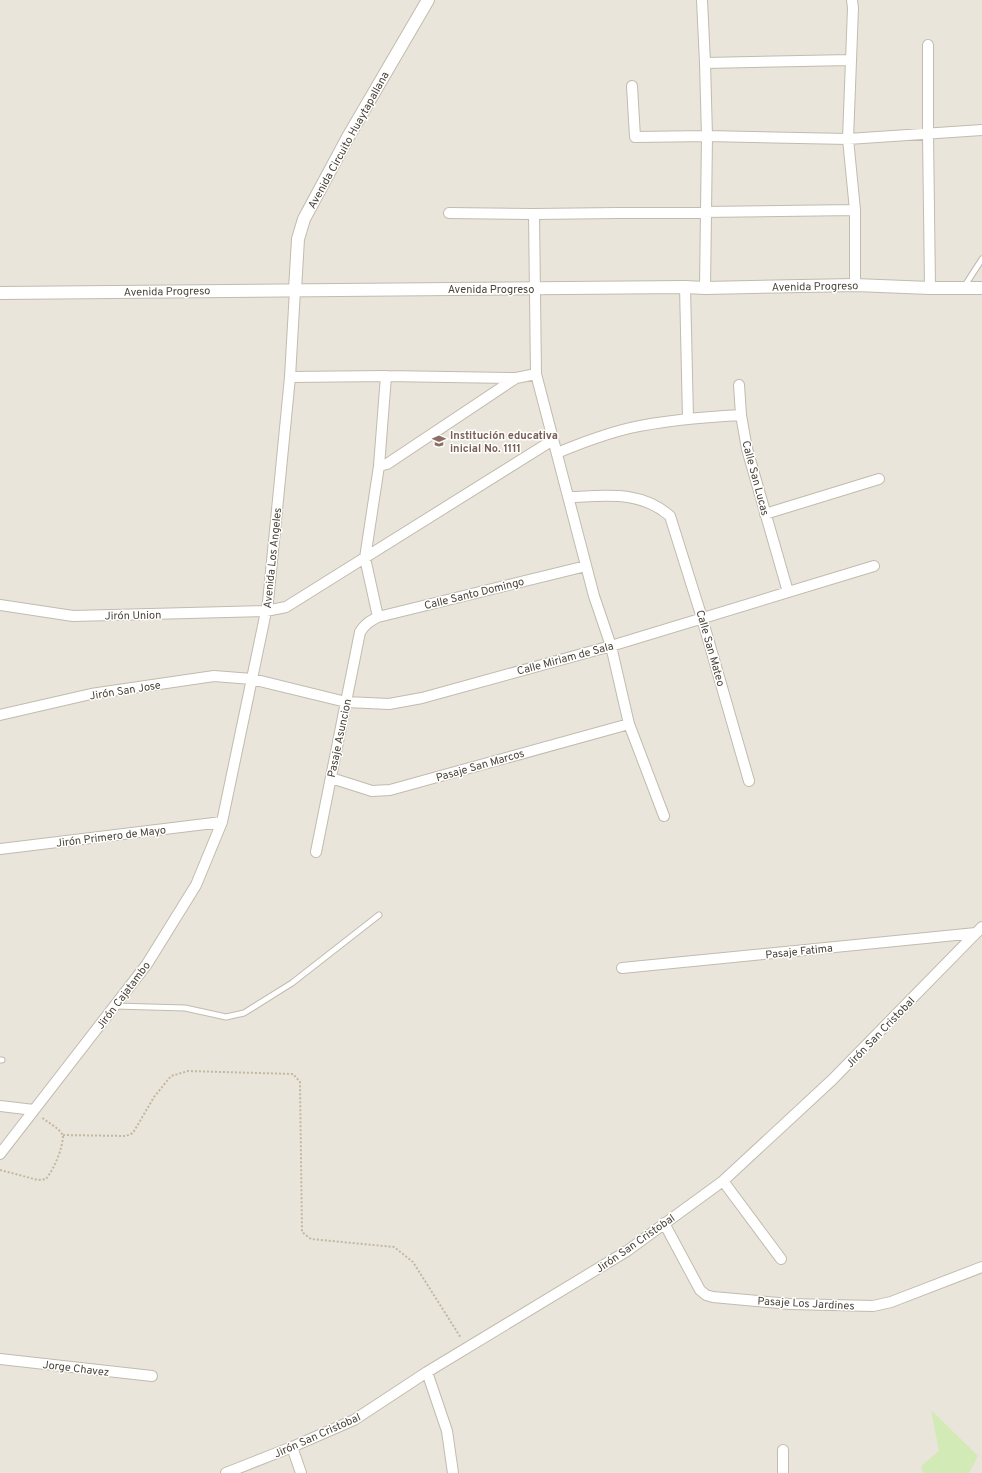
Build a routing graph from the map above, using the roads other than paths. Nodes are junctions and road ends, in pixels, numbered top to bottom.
1 (428, 0) edge
2 (702, 0) edge
3 (852, 0) edge
4 (928, 45) dead end
5 (850, 60) junction
6 (706, 63) junction
7 (632, 86) dead end
8 (982, 130) edge
9 (928, 134) junction
10 (707, 136) junction
11 (848, 139) junction
12 (855, 210) junction
13 (706, 212) junction
14 (449, 213) dead end
15 (534, 214) junction
16 (982, 259) edge
17 (855, 285) junction
18 (685, 287) junction
19 (705, 288) junction
20 (930, 288) junction
21 (963, 288) junction
22 (982, 288) edge
23 (535, 289) junction
24 (295, 290) junction
25 (0, 293) edge
26 (536, 374) junction
27 (386, 376) junction
28 (290, 378) junction
29 (516, 378) junction
30 (739, 385) dead end
31 (740, 415) junction
32 (688, 418) junction
33 (553, 440) junction
34 (557, 452) junction
35 (378, 466) junction
36 (880, 479) dead end
37 (569, 497) junction
38 (765, 514) junction
39 (365, 558) junction
40 (586, 566) junction
41 (874, 566) dead end
42 (788, 592) junction
43 (0, 605) edge
44 (266, 612) junction
45 (378, 617) junction
46 (702, 618) junction
47 (364, 625) joint
48 (611, 646) junction
49 (252, 679) junction
50 (346, 702) junction
51 (0, 715) edge
52 (629, 724) junction
53 (330, 778) junction
54 (749, 780) dead end
55 (664, 816) dead end
56 (222, 822) junction
57 (0, 849) edge
58 (316, 852) dead end
59 (379, 916) dead end
60 (979, 930) edge
61 (622, 968) dead end
62 (115, 1006) junction
63 (0, 1106) edge
64 (34, 1110) junction
65 (0, 1154) edge
66 (722, 1181) junction
67 (664, 1223) junction
68 (781, 1259) dead end
69 (982, 1267) edge
70 (0, 1359) edge
71 (427, 1372) junction
72 (152, 1376) dead end
73 (292, 1447) junction
74 (783, 1450) dead end
75 (231, 1472) edge
76 (301, 1473) edge
77 (452, 1473) edge
78 (784, 1473) edge

1 - 24 street, Avenida Circuito Huaytapallana
2 - 6 street
3 - 5 street
4 - 9 street
5 - 6 street
5 - 11 street
6 - 10 street
7 - 10 street
8 - 9 street
9 - 11 street
9 - 20 street
10 - 11 street
10 - 13 street
11 - 12 street
12 - 13 street
12 - 17 street
13 - 15 street
13 - 19 street
14 - 15 street
15 - 23 street
16 - 21 lane
17 - 19 street, Avenida Progreso
17 - 20 street, Avenida Progreso
18 - 19 street, Avenida Progreso
18 - 23 street, Avenida Progreso
18 - 32 street
20 - 21 street, Avenida Progreso
21 - 22 street, Avenida Progreso
23 - 24 street, Avenida Progreso
23 - 26 street
24 - 25 street, Avenida Progreso
24 - 28 street, Avenida Los Angeles
26 - 29 street
26 - 33 street
27 - 28 street
27 - 29 street
27 - 35 street
28 - 44 street, Avenida Los Angeles
29 - 35 street
30 - 31 street, Calle San Lucas
31 - 32 street
31 - 38 street, Calle San Lucas
32 - 34 street
33 - 34 street
33 - 39 street, Jirón Union
34 - 37 street
35 - 39 street
36 - 38 street
37 - 40 street
37 - 46 street, Calle San Mateo
38 - 42 street, Calle San Lucas
39 - 44 street, Jirón Union
39 - 45 street
40 - 45 street, Calle Santo Domingo
40 - 48 street
41 - 42 street, Calle Miriam de Sala
42 - 46 street, Calle Miriam de Sala
43 - 44 street, Jirón Union
44 - 49 street, Avenida Los Angeles
45 - 47 street, Calle Santo Domingo
46 - 48 street, Calle Miriam de Sala
46 - 54 street, Calle San Mateo
47 - 50 street, Pasaje Asuncion
48 - 50 street, Calle Miriam de Sala
48 - 52 street
49 - 50 street, Calle Miriam de Sala
49 - 51 street, Jirón San Jose
49 - 56 street, Avenida Los Angeles
50 - 53 street, Pasaje Asuncion
52 - 53 street, Pasaje San Marcos
52 - 55 street
53 - 58 street, Pasaje Asuncion
56 - 57 street, Jirón Primero de Mayo
56 - 62 street, Jirón Cajatambo
59 - 62 lane
60 - 61 street, Pasaje Fatima
60 - 66 street, Jirón San Cristobal
62 - 64 street, Jirón Cajatambo
63 - 64 street
64 - 65 street, Jirón Cajatambo
66 - 67 street, Jirón San Cristobal
66 - 68 street
67 - 69 street, Pasaje Los Jardines
67 - 71 street, Jirón San Cristobal
70 - 72 street, Jorge Chavez
71 - 73 street, Jirón San Cristobal
71 - 77 street
73 - 75 street, Jirón San Cristobal
73 - 76 street
74 - 78 street

